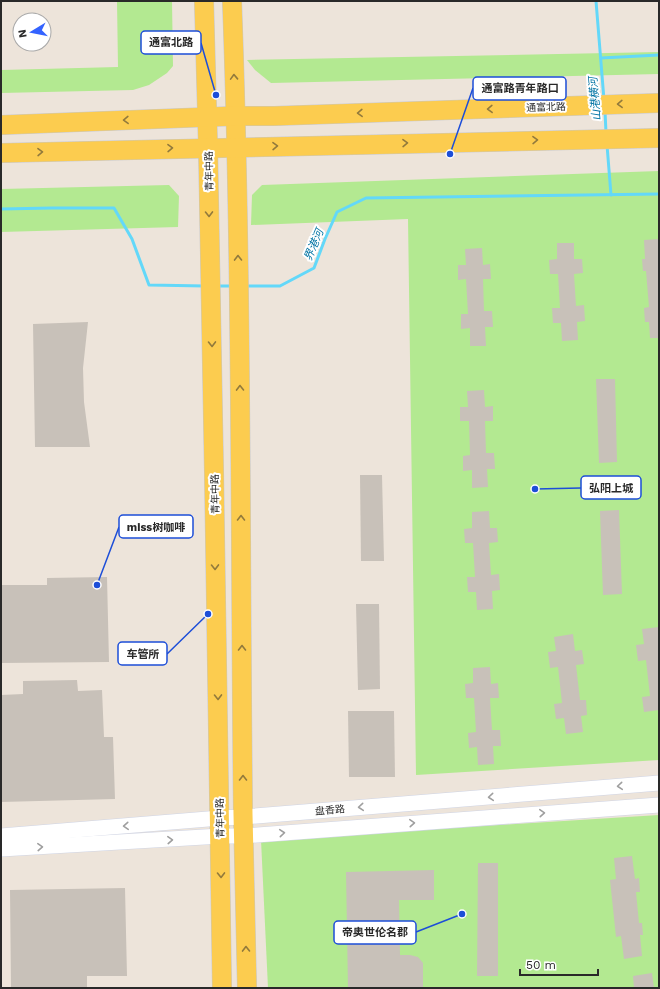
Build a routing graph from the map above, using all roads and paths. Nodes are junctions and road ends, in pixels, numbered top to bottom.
1 (204, 1) edge
2 (232, 1) edge
3 (659, 103) edge
4 (235, 116) junction
5 (207, 117) junction
6 (1, 125) edge
7 (659, 138) edge
8 (236, 147) junction
9 (208, 148) junction
10 (1, 153) edge
11 (659, 783) edge
12 (659, 805) edge
13 (243, 817) junction
14 (220, 827) junction
15 (1, 836) edge
16 (243, 836) junction
17 (1, 849) edge
18 (222, 988) edge
19 (247, 988) edge

1 - 5 main road, 青年中路
4 -> 2 main road
3 -> 4 main road, 通富北路
4 - 5 main road, 通富北路
4 - 8 main road
5 -> 6 main road, 通富北路
5 - 9 main road, 青年中路
8 -> 7 main road
8 - 9 main road
13 -> 8 main road
10 -> 9 main road
9 -> 14 main road, 青年中路
11 -> 13 street, 盘香路
16 -> 12 street, 盘香路
13 - 14 street, 盘香路
13 - 16 main road
14 -> 15 street, 盘香路
14 - 16 street, 盘香路
17 -> 14 street, 盘香路
14 -> 18 main road, 青年中路
19 -> 16 main road

